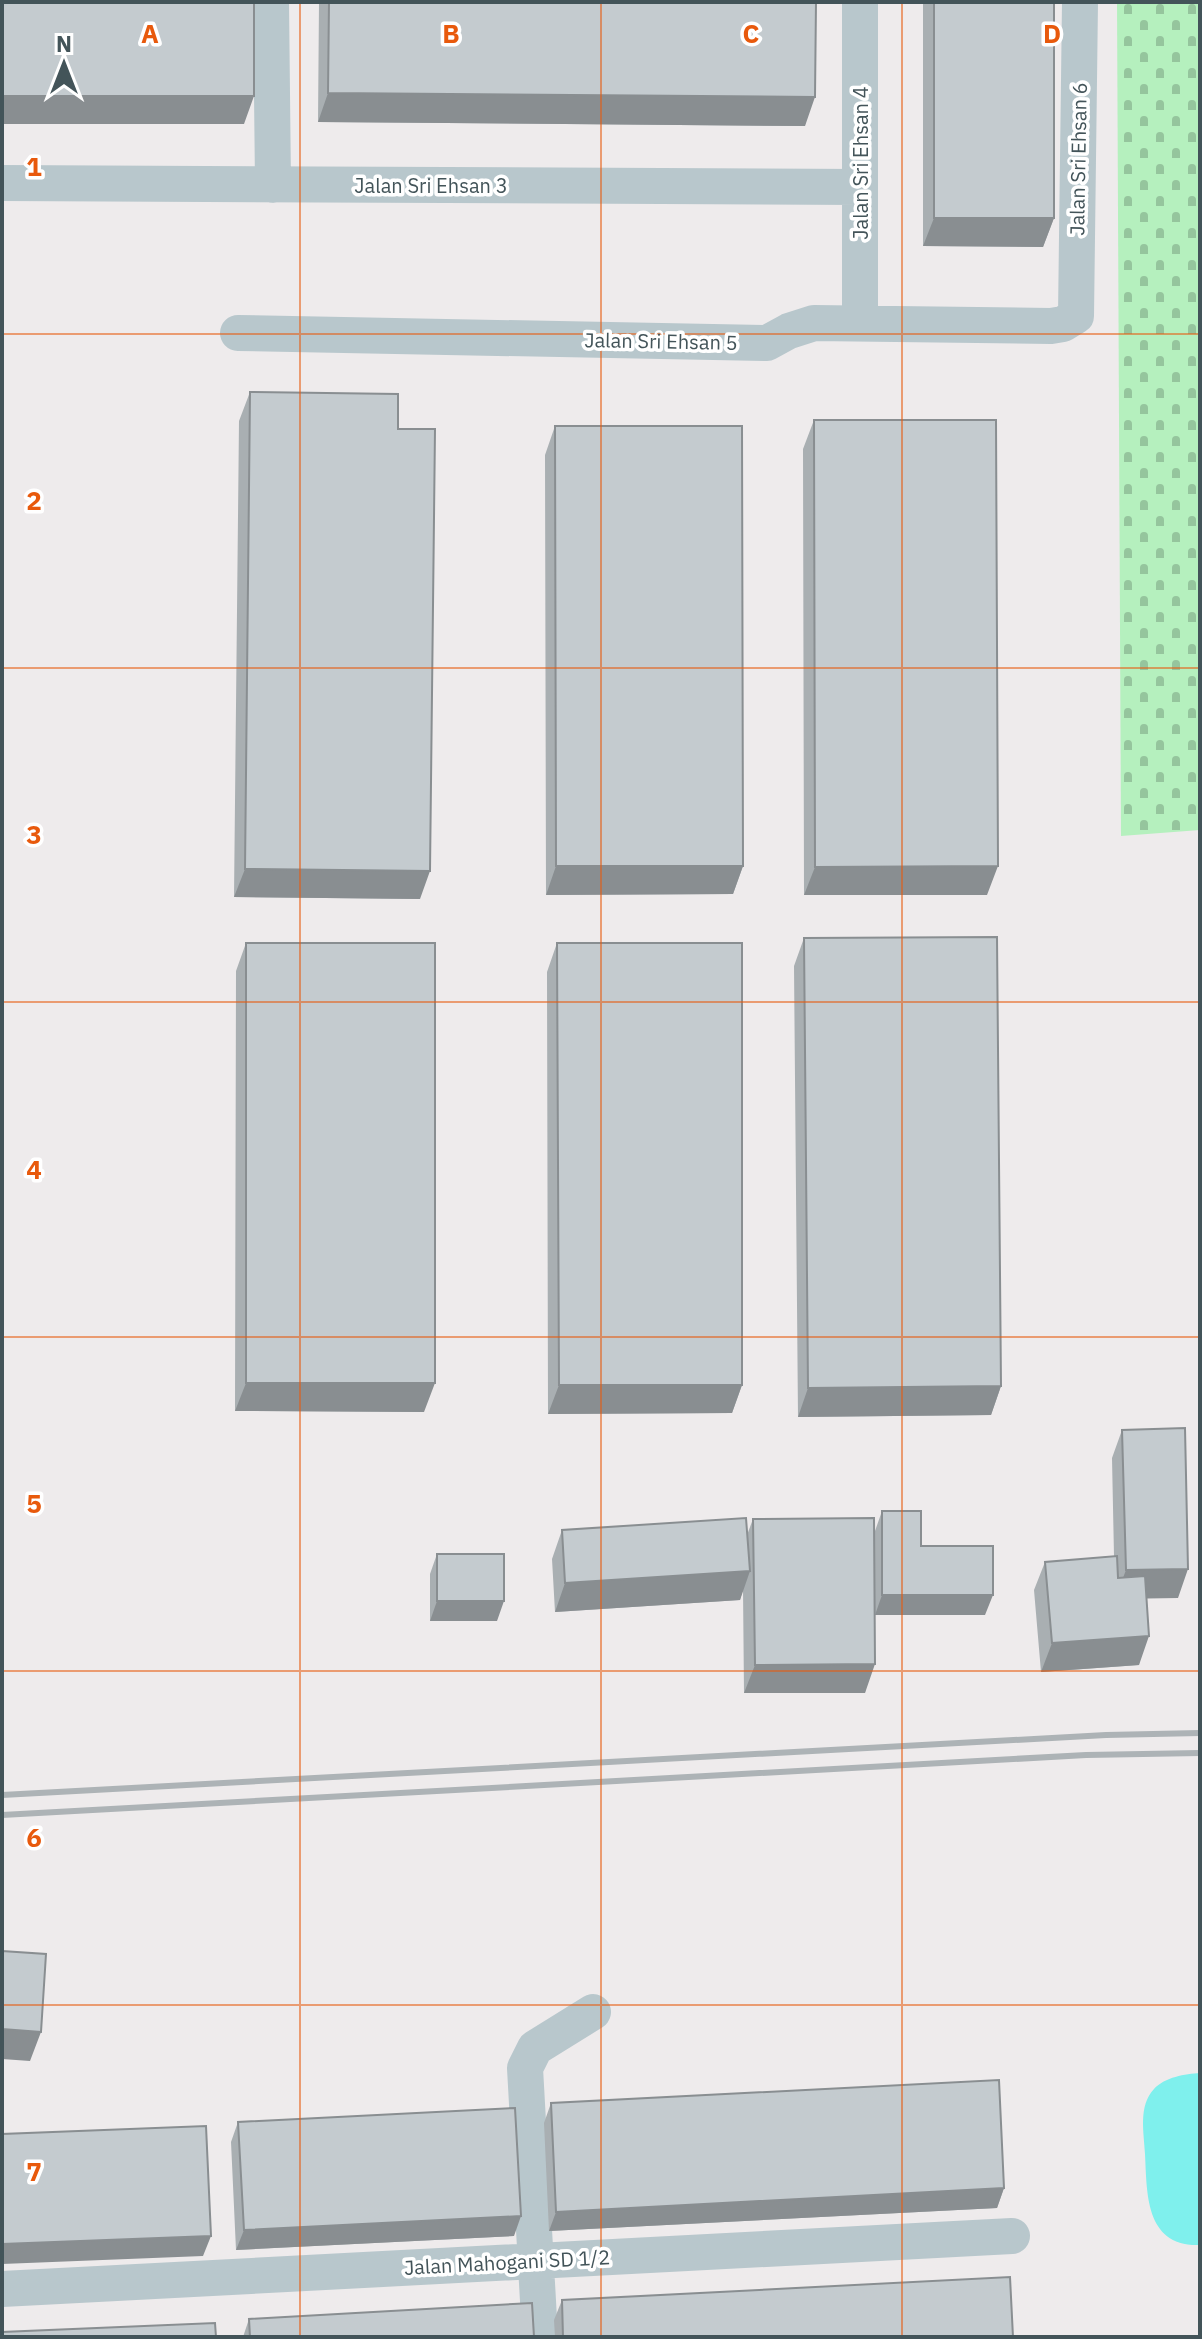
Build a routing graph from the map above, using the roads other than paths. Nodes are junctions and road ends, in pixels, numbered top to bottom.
1 (271, 2) edge
2 (860, 2) edge
3 (1080, 2) edge
4 (2, 183) edge
5 (273, 185) junction
6 (860, 187) junction
7 (1076, 316) joint
8 (860, 323) junction
9 (238, 333) dead end
10 (593, 2012) dead end
11 (1012, 2236) dead end
12 (535, 2261) junction
13 (2, 2289) edge
14 (540, 2337) edge

1 - 5 street
2 - 6 street, Jalan Sri Ehsan 4
3 - 7 street, Jalan Sri Ehsan 6
4 - 5 street, Jalan Sri Ehsan 3
5 - 6 street, Jalan Sri Ehsan 3
6 - 8 street, Jalan Sri Ehsan 4
7 - 8 street, Jalan Sri Ehsan 5
8 - 9 street, Jalan Sri Ehsan 5
10 - 12 street
11 - 12 street, Jalan Mahogani SD 1/2
12 - 13 street, Jalan Mahogani SD 1/2
12 - 14 street

